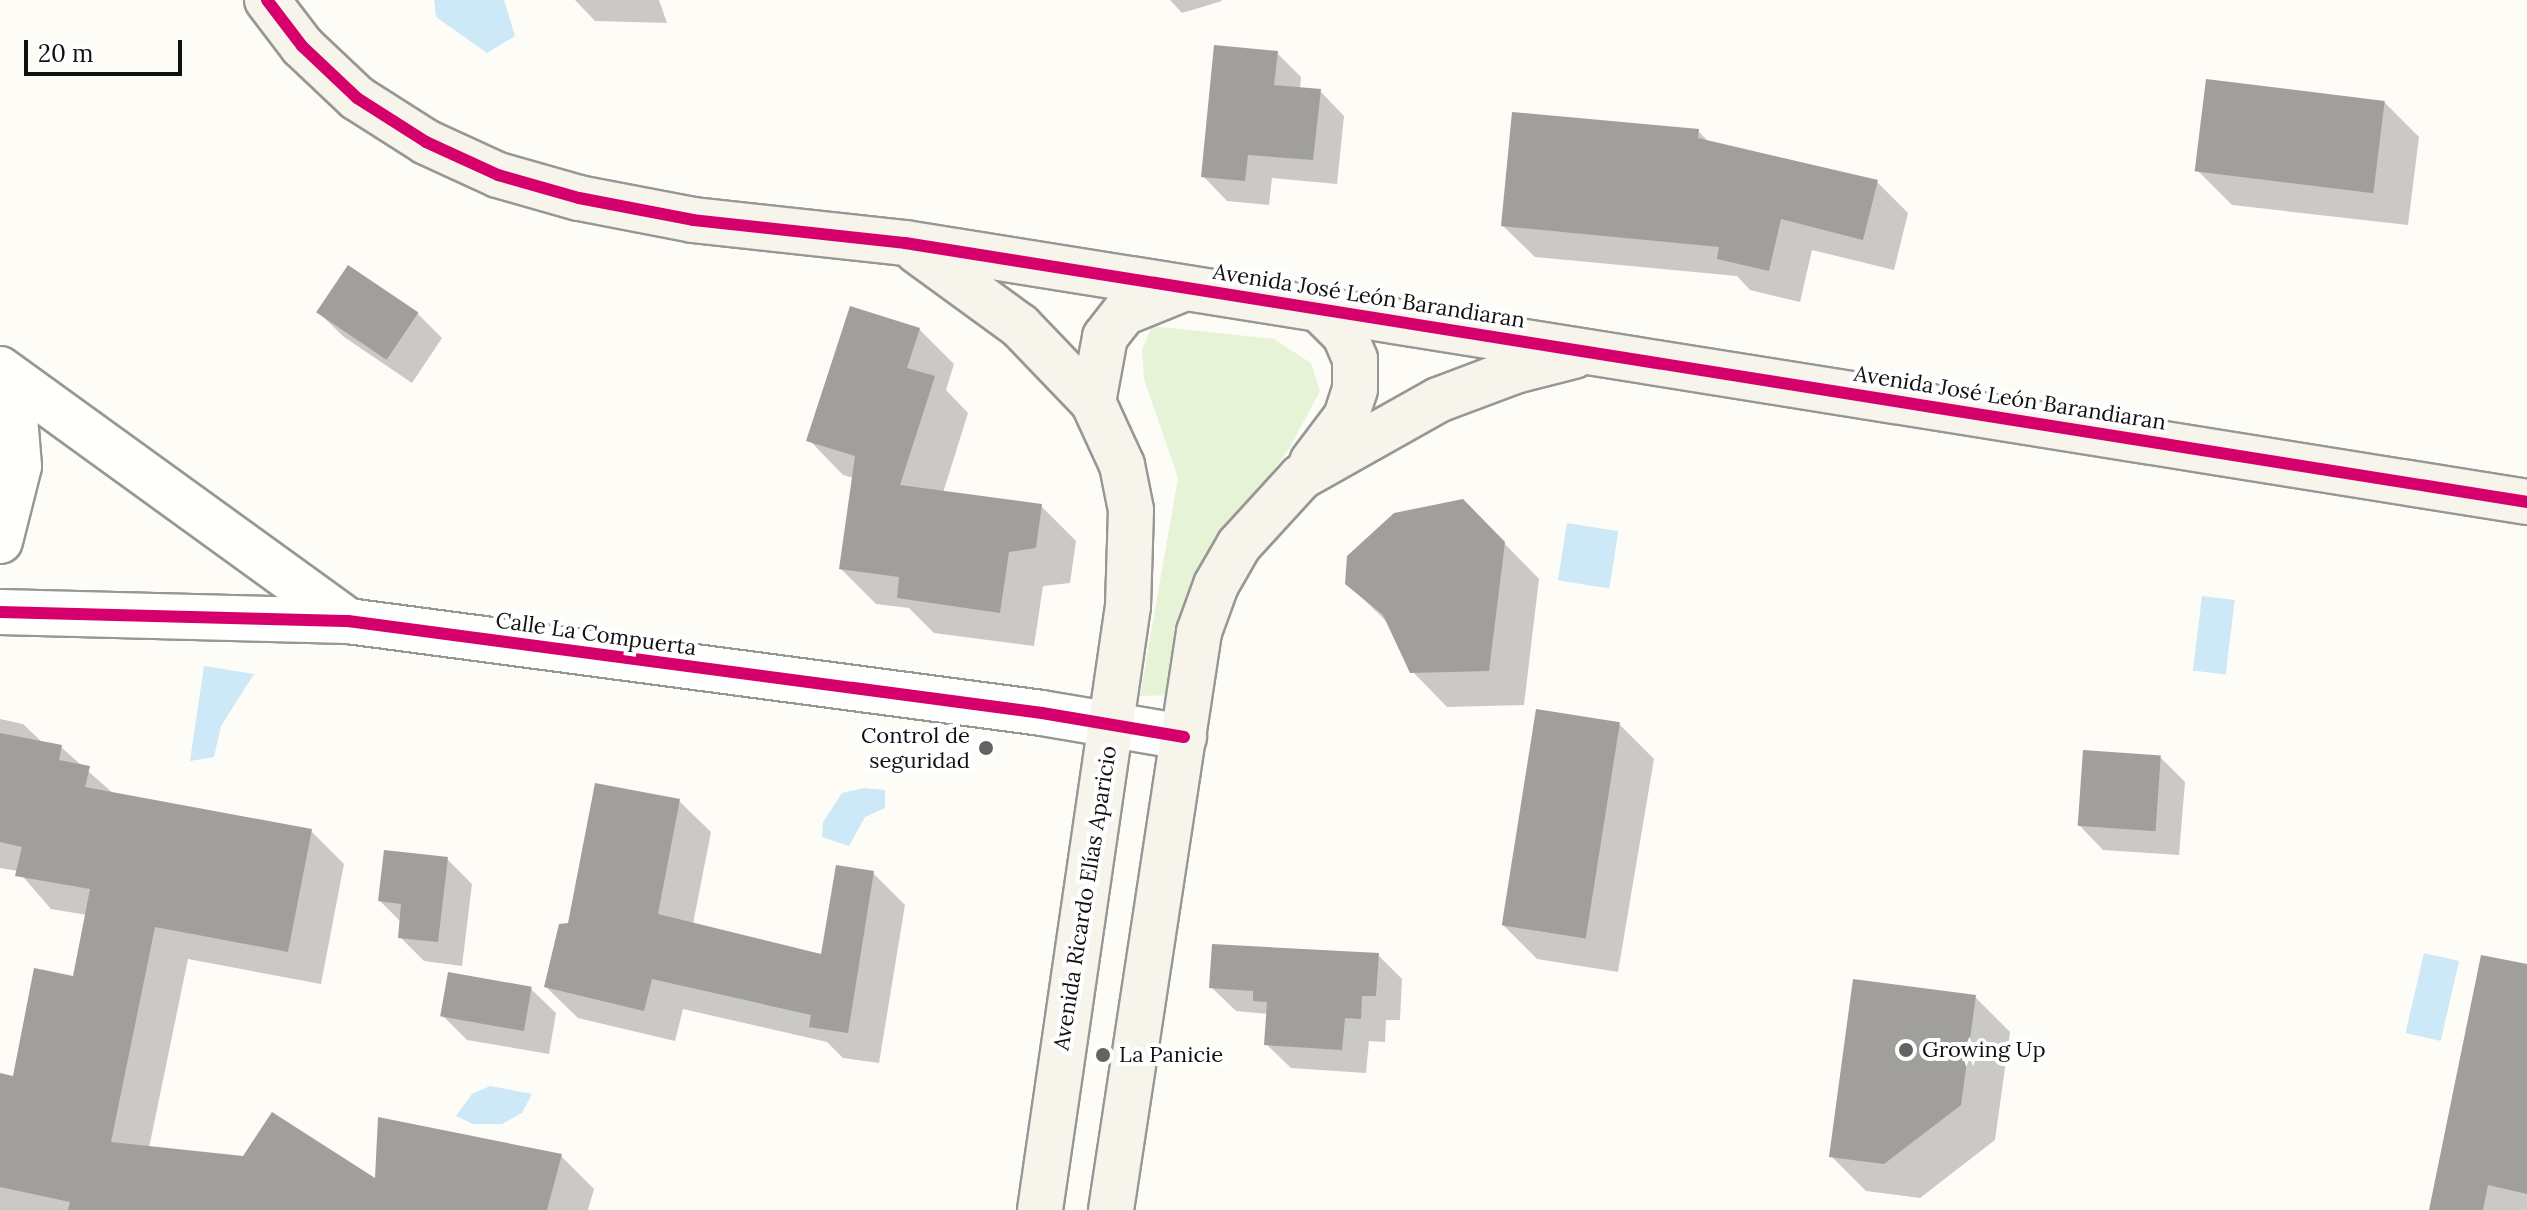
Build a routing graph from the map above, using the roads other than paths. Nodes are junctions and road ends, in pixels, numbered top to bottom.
1 (267, 0) edge
2 (905, 243) junction
3 (1186, 288) junction
4 (1319, 309) junction
5 (1595, 351) junction
6 (6, 375) edge
7 (1093, 402) junction
8 (1301, 477) junction
9 (2527, 502) edge
10 (0, 541) edge
11 (0, 612) edge
12 (348, 621) junction
13 (1112, 724) junction
14 (1184, 737) junction
15 (1040, 1210) edge
16 (1111, 1210) edge

1 - 2 street, Avenida José León Barandiaran
2 - 3 street, Avenida José León Barandiaran
2 - 7 street, Avenida Ricardo Elías Aparicio
3 - 4 street, Avenida José León Barandiaran
3 - 7 street
4 - 5 street, Avenida José León Barandiaran
4 - 8 street
5 - 8 street
5 - 9 street, Avenida José León Barandiaran
6 - 10 street
6 - 12 street, Calle La Compuerta
7 - 13 street, Avenida Ricardo Elías Aparicio
8 - 14 street
11 - 12 street, Calle La Compuerta
12 - 13 street, Calle La Compuerta
13 - 14 street, Calle La Compuerta
13 - 15 street, Avenida Ricardo Elías Aparicio
14 - 16 street

